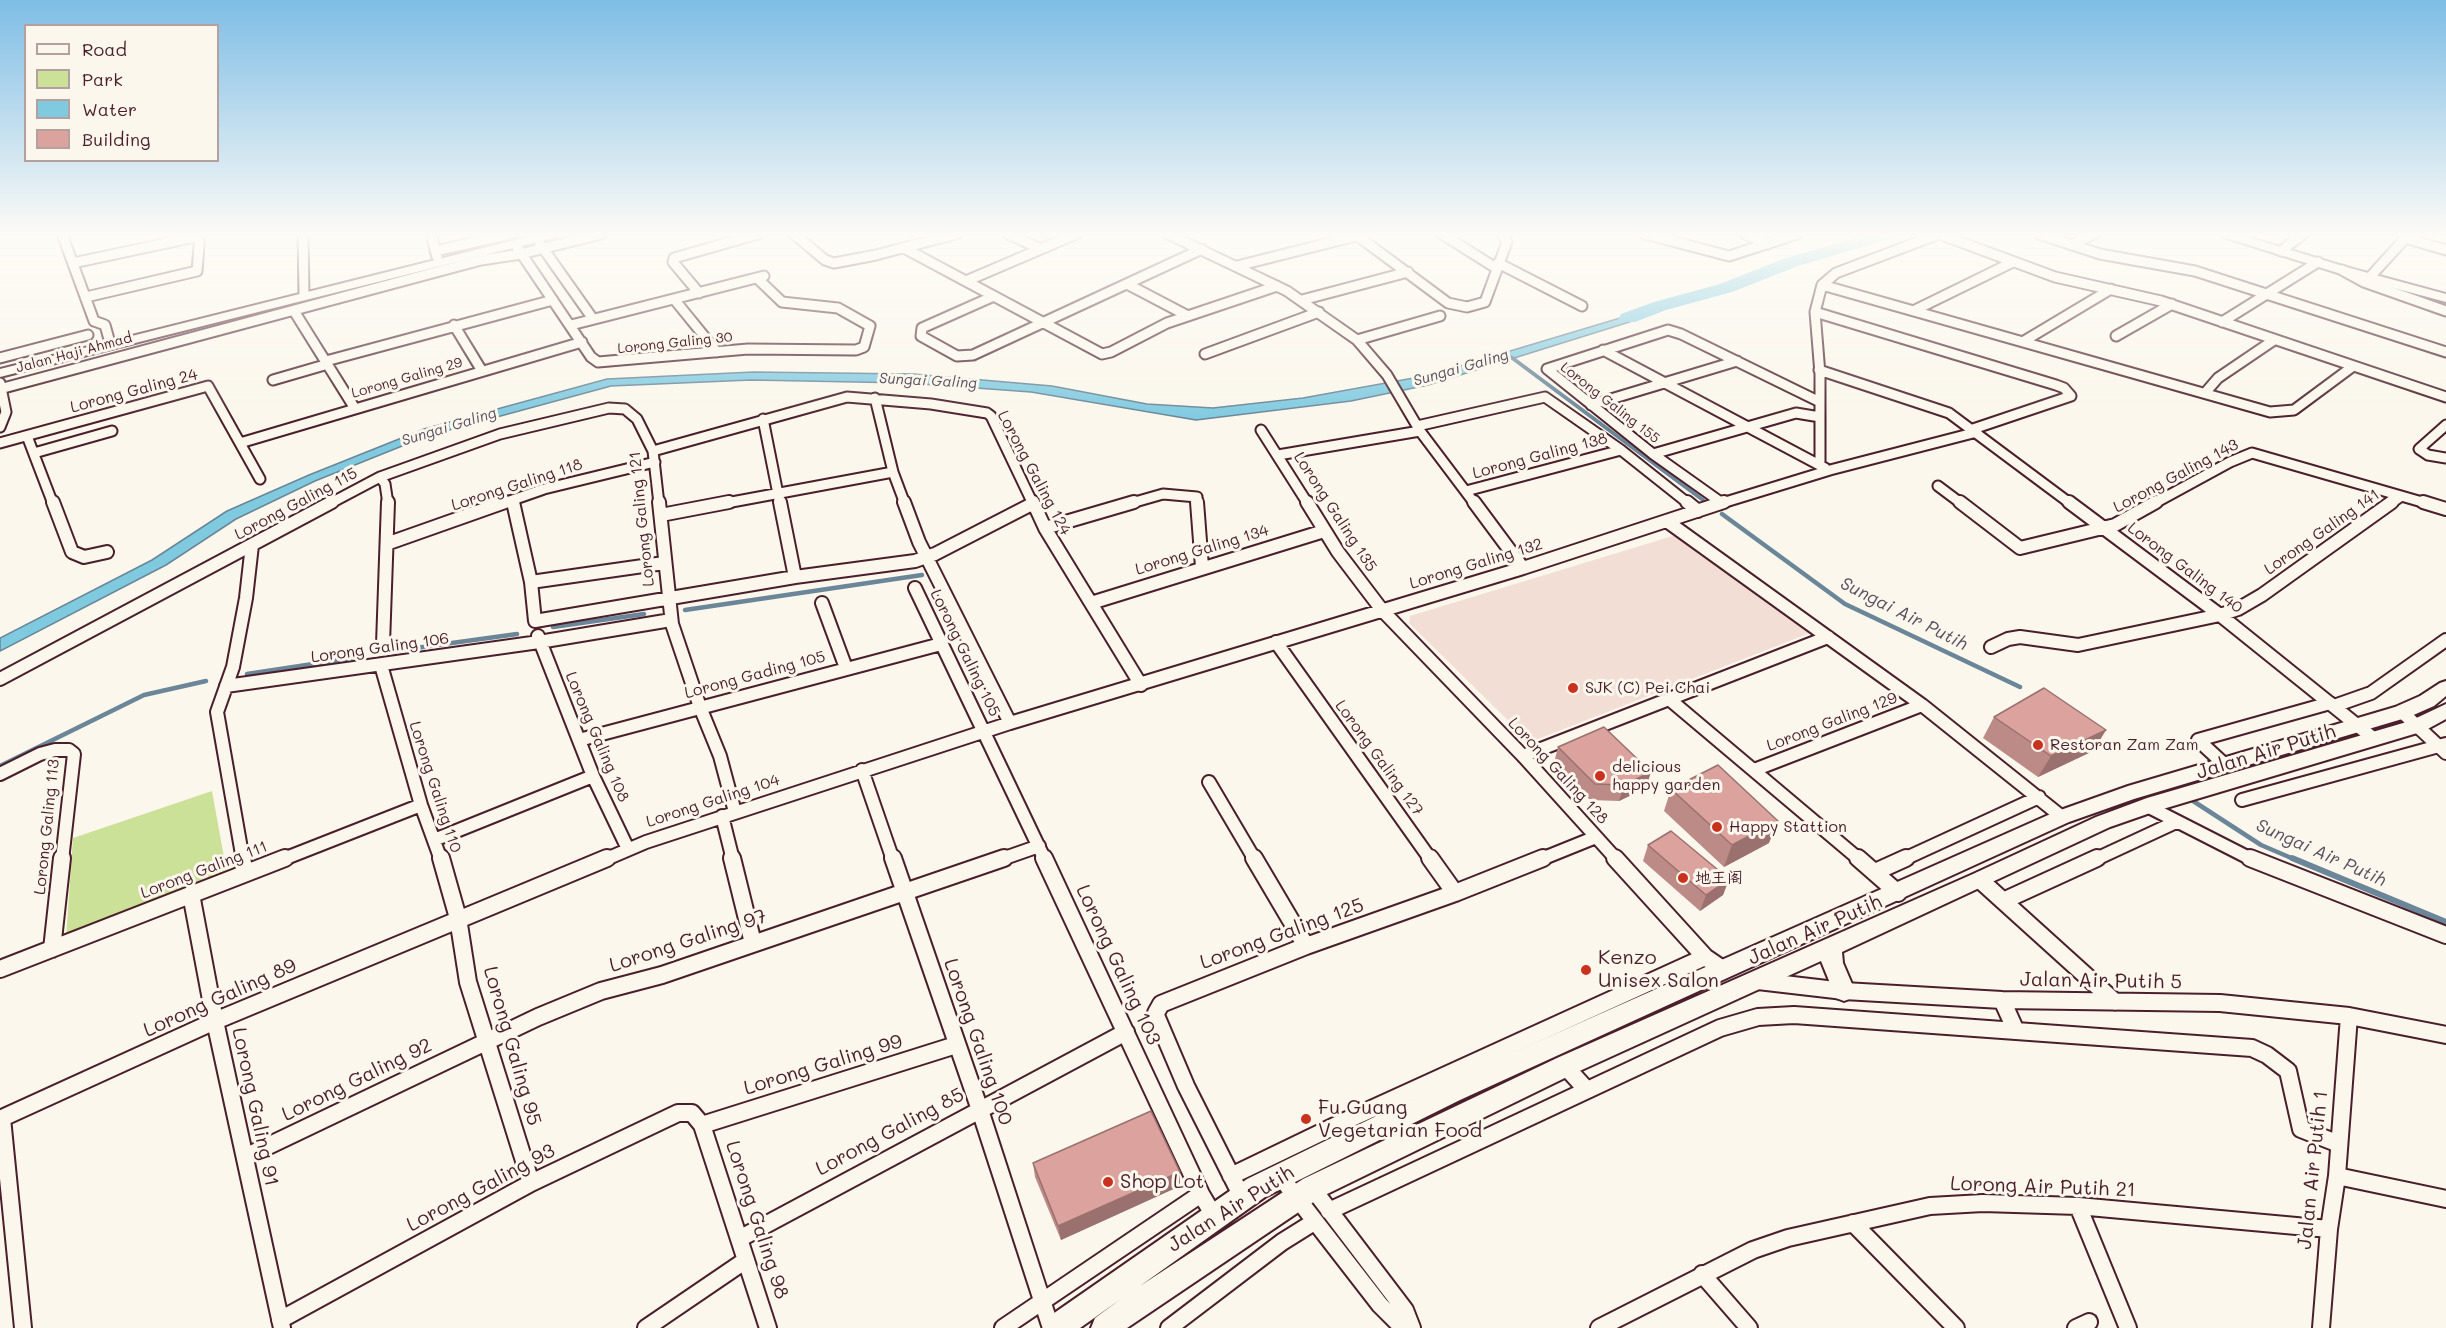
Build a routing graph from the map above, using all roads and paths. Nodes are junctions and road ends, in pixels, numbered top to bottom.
1 (91, 296) edge
2 (300, 296) edge
3 (349, 296) edge
4 (551, 296) edge
5 (577, 296) edge
6 (687, 296) edge
7 (777, 296) edge
8 (994, 296) joint
9 (1101, 296) edge
10 (1150, 296) edge
11 (1247, 296) edge
12 (1295, 296) edge
13 (1317, 296) edge
14 (1440, 296) edge
15 (1487, 296) edge
16 (1561, 296) edge
17 (1819, 296) edge
18 (1863, 296) edge
19 (1944, 296) edge
20 (2099, 296) edge
21 (2139, 296) edge
22 (2265, 296) edge
23 (2274, 296) edge
24 (2403, 296) edge
25 (86, 297) joint
26 (674, 299) junction
27 (554, 300) junction
28 (1302, 300) junction
29 (2172, 304) junction
30 (1582, 306) dead end
31 (1916, 310) junction
32 (294, 311) junction
33 (2446, 311) edge
34 (1319, 312) junction
35 (1815, 312) junction
36 (1188, 316) junction
37 (1440, 316) dead end
38 (593, 319) junction
39 (94, 321) junction
40 (2222, 322) junction
41 (1042, 323) junction
42 (454, 325) junction
43 (571, 325) junction
44 (2116, 336) dead end
45 (1357, 340) junction
46 (2274, 340) junction
47 (2024, 341) junction
48 (89, 342) junction
49 (582, 342) junction
50 (110, 343) junction
51 (1603, 350) junction
52 (717, 352) junction
53 (2446, 352) edge
54 (1205, 354) dead end
55 (0, 358) edge
56 (1737, 361) junction
57 (327, 362) junction
58 (2352, 367) junction
59 (1819, 370) junction
60 (482, 371) junction
61 (0, 373) edge
62 (273, 380) dead end
63 (1663, 383) junction
64 (1, 387) edge
65 (2205, 393) junction
66 (2446, 397) edge
67 (875, 398) junction
68 (1820, 402) junction
69 (1591, 405) junction
70 (354, 407) junction
71 (625, 409) joint
72 (1820, 417) junction
73 (763, 419) junction
74 (2446, 425) edge
75 (0, 427) edge
76 (1419, 428) junction
77 (1748, 428) junction
78 (1261, 430) dead end
79 (1975, 430) junction
80 (112, 431) dead end
81 (27, 436) junction
82 (0, 443) edge
83 (240, 443) junction
84 (1621, 450) junction
85 (653, 451) junction
86 (34, 453) junction
87 (1653, 454) junction
88 (1278, 455) junction
89 (2446, 458) edge
90 (655, 462) junction
91 (1825, 468) junction
92 (893, 472) junction
93 (381, 477) junction
94 (260, 479) dead end
95 (1938, 486) dead end
96 (1466, 491) junction
97 (778, 493) junction
98 (2400, 497) junction
99 (512, 500) junction
100 (1722, 503) junction
101 (1032, 504) junction
102 (2446, 509) edge
103 (1698, 511) junction
104 (661, 515) junction
105 (1668, 522) junction
106 (1046, 528) junction
107 (2105, 529) junction
108 (1324, 531) junction
109 (389, 543) junction
110 (252, 545) junction
111 (107, 552) dead end
112 (926, 558) junction
113 (664, 563) junction
114 (1202, 567) junction
115 (1523, 568) junction
116 (795, 578) junction
117 (531, 582) junction
118 (915, 588) dead end
119 (667, 600) junction
120 (822, 603) dead end
121 (1091, 603) junction
122 (1382, 610) junction
123 (2220, 615) junction
124 (671, 620) junction
125 (1828, 637) junction
126 (539, 639) junction
127 (2446, 640) edge
128 (1276, 642) junction
129 (382, 644) dead end
130 (941, 644) junction
131 (1992, 647) dead end
132 (381, 665) junction
133 (846, 668) junction
134 (0, 679) edge
135 (1141, 684) junction
136 (226, 686) junction
137 (2446, 687) edge
138 (1669, 699) junction
139 (2332, 704) junction
140 (1922, 705) junction
141 (700, 707) junction
142 (2446, 711) edge
143 (2402, 712) junction
144 (1010, 723) junction
145 (2356, 725) junction
146 (2417, 726) junction
147 (985, 732) junction
148 (2373, 738) junction
149 (579, 740) junction
150 (2444, 747) edge
151 (1523, 756) junction
152 (2224, 764) junction
153 (862, 770) junction
154 (1754, 770) junction
155 (0, 774) edge
156 (593, 776) junction
157 (1209, 782) dead end
158 (2039, 797) junction
159 (2242, 800) dead end
160 (421, 804) junction
161 (2147, 806) junction
162 (729, 814) junction
163 (2062, 817) junction
164 (2176, 822) junction
165 (1596, 837) junction
166 (434, 840) junction
167 (1039, 846) junction
168 (628, 849) junction
169 (1875, 872) junction
170 (246, 873) junction
171 (1980, 880) junction
172 (906, 891) junction
173 (1455, 892) junction
174 (1898, 893) junction
175 (191, 894) junction
176 (2003, 901) junction
177 (458, 918) junction
178 (2446, 935) edge
179 (753, 943) junction
180 (1306, 946) junction
181 (1831, 946) junction
182 (52, 949) junction
183 (1715, 964) junction
184 (0, 969) edge
185 (1754, 980) junction
186 (1844, 991) junction
187 (2002, 1000) junction
188 (2115, 1002) junction
189 (2349, 1016) junction
190 (215, 1022) junction
191 (2016, 1030) junction
192 (1126, 1032) junction
193 (2446, 1035) edge
194 (487, 1041) junction
195 (956, 1045) junction
196 (1565, 1066) junction
197 (1586, 1089) junction
198 (980, 1110) junction
199 (1, 1118) edge
200 (702, 1125) junction
201 (2340, 1144) junction
202 (245, 1157) junction
203 (1288, 1172) junction
204 (2337, 1176) junction
205 (531, 1183) junction
206 (1236, 1186) junction
207 (1304, 1193) junction
208 (2446, 1199) edge
209 (1208, 1205) junction
210 (2078, 1206) junction
211 (1322, 1216) junction
212 (1852, 1223) junction
213 (2329, 1229) junction
214 (739, 1239) junction
215 (746, 1260) junction
216 (1702, 1274) junction
217 (1041, 1300) junction
218 (1622, 1323) edge
219 (281, 1324) edge
220 (23, 1328) edge
221 (646, 1328) edge
222 (768, 1328) edge
223 (1003, 1328) edge
224 (1051, 1328) edge
225 (1057, 1328) edge
226 (1105, 1328) edge
227 (1169, 1328) edge
228 (1403, 1328) edge
229 (1412, 1328) edge
230 (1599, 1328) edge
231 (1749, 1328) edge
232 (1956, 1328) edge
233 (2128, 1328) edge
234 (2321, 1328) edge

1 - 25 street
2 - 50 street, Jalan Haji Ahmad
3 - 32 street, Jalan Haji Ahmad
4 - 27 street, Lorong Galing 30
5 - 38 street
6 - 26 street
7 - 52 street, Lorong Galing 30
8 - 41 street
8 - 41 street
9 - 41 street
10 - 36 street
11 - 36 street
12 - 28 street
13 - 28 street
14 - 15 street
16 - 30 street
17 - 35 street
18 - 31 street
19 - 31 street
20 - 47 street
21 - 29 street
22 - 40 street
23 - 53 street
24 - 33 street
25 - 39 street
26 - 38 street
26 - 52 street
27 - 42 street
27 - 43 street, Lorong Galing 30
28 - 34 street
29 - 40 street
29 - 44 street
31 - 47 street
32 - 57 street
32 - 64 street, Jalan Haji Ahmad
34 - 45 street
34 - 54 street
35 - 59 street
35 - 79 street, Lorong Galing 132
36 - 41 street
37 - 45 street
38 - 43 street
39 - 48 street
39 - 50 street
40 - 46 street
42 - 57 street
42 - 60 street
43 - 49 street, Lorong Galing 30
45 - 76 street
46 - 58 street
46 - 65 street
47 - 65 street
48 - 50 street, Jalan Haji Ahmad
48 - 55 street
48 - 61 street, Jalan Haji Ahmad
49 - 52 street, Lorong Galing 30
49 - 60 street, Lorong Galing 29
51 - 56 street, Lorong Galing 155
51 - 63 street
51 - 69 street, Lorong Galing 155
56 - 63 street
56 - 68 street, Lorong Galing 155
57 - 62 street
57 - 70 street
58 - 65 street
58 - 66 street
59 - 68 street
59 - 79 street, Lorong Galing 140
60 - 70 street, Lorong Galing 29
63 - 69 street
63 - 77 street
64 - 75 street
67 - 73 street, Lorong Galing 124
67 - 92 street
67 - 101 street, Lorong Galing 124
68 - 72 street
69 - 87 street, Lorong Galing 155
70 - 83 street, Lorong Galing 29
71 - 85 street, Lorong Galing 121
71 - 93 street, Lorong Galing 115
72 - 77 street
72 - 91 street
73 - 85 street, Lorong Galing 124
73 - 97 street
74 - 89 street
76 - 84 street
76 - 88 street
76 - 96 street
77 - 87 street
77 - 91 street
78 - 88 street, Lorong Galing 135
79 - 91 street, Lorong Galing 132
79 - 107 street, Lorong Galing 140
80 - 86 street
81 - 82 street, Lorong Galing 24
81 - 83 street, Lorong Galing 24
81 - 86 street
83 - 94 street, Lorong Galing 24
84 - 96 street, Lorong Galing 138
84 - 103 street
85 - 90 street, Lorong Galing 121
86 - 111 street
87 - 100 street, Lorong Galing 155
88 - 108 street, Lorong Galing 135
90 - 99 street, Lorong Galing 118
90 - 104 street, Lorong Galing 121
91 - 100 street, Lorong Galing 132
92 - 97 street
92 - 112 street
93 - 109 street
93 - 110 street, Lorong Galing 115
95 - 107 street, Lorong Galing 143
96 - 115 street
97 - 104 street
97 - 116 street
98 - 102 street, Lorong Galing 141
98 - 107 street, Lorong Galing 143
98 - 123 street, Lorong Galing 141
99 - 109 street, Lorong Galing 118
99 - 117 street
100 - 103 street, Lorong Galing 132
101 - 106 street, Lorong Galing 124
101 - 112 street
103 - 105 street, Lorong Galing 132
104 - 113 street, Lorong Galing 121
105 - 115 street, Lorong Galing 132
105 - 125 street
106 - 114 street
106 - 121 street, Lorong Galing 124
107 - 123 street, Lorong Galing 140
108 - 114 street, Lorong Galing 134
108 - 122 street, Lorong Galing 135
109 - 129 street
110 - 134 street, Lorong Galing 115
110 - 136 street
112 - 116 street
112 - 144 street
113 - 117 street
113 - 119 street, Lorong Galing 121
114 - 121 street, Lorong Galing 134
115 - 122 street, Lorong Galing 132
116 - 119 street
117 - 119 street
118 - 130 street, Lorong Galing 105
119 - 124 street, Lorong Galing 121
120 - 133 street
121 - 135 street, Lorong Galing 124
122 - 128 street, Lorong Galing 132
122 - 151 street, Lorong Galing 128
123 - 131 street, Lorong Galing 141
123 - 139 street, Lorong Galing 140
124 - 126 street, Lorong Galing 106
124 - 141 street, Lorong Galing 121
125 - 138 street
125 - 140 street
126 - 132 street, Lorong Galing 106
126 - 149 street, Lorong Galing 108
127 - 139 street
128 - 135 street, Lorong Galing 132
128 - 173 street, Lorong Galing 127
130 - 133 street, Lorong Gading 105
130 - 147 street, Lorong Galing 105
132 - 136 street, Lorong Galing 106
132 - 160 street, Lorong Galing 110
133 - 141 street, Lorong Gading 105
135 - 144 street, Lorong Galing 132
136 - 170 street
137 - 143 street, Jalan Air Putih
138 - 151 street
138 - 154 street
139 - 145 street, Lorong Galing 140
139 - 152 street
140 - 154 street, Lorong Galing 129
140 - 158 street
141 - 149 street, Lorong Gading 105
141 - 162 street, Lorong Galing 121
142 - 146 street, Jalan Air Putih
143 - 145 street, Jalan Air Putih
143 - 146 street
144 - 147 street, Lorong Galing 132
145 - 148 street, Lorong Galing 140
145 - 152 street, Jalan Air Putih
146 - 148 street, Jalan Air Putih
146 - 150 street
147 - 153 street, Lorong Galing 104
147 - 167 street, Lorong Galing 103
148 - 161 street, Jalan Air Putih
149 - 156 street, Lorong Galing 108
150 - 159 street
151 - 165 street, Lorong Galing 128
152 - 163 street, Jalan Air Putih
153 - 162 street, Lorong Galing 104
153 - 172 street, Lorong Galing 100
154 - 169 street
155 - 182 street, Lorong Galing 113
156 - 166 street
156 - 168 street, Lorong Galing 108
157 - 180 street
158 - 163 street
158 - 169 street
160 - 166 street, Lorong Galing 110
160 - 170 street, Lorong Galing 111
161 - 164 street
161 - 171 street, Jalan Air Putih
162 - 168 street, Lorong Galing 104
162 - 179 street, Lorong Galing 121
163 - 174 street, Jalan Air Putih
164 - 176 street
164 - 178 street
165 - 173 street, Lorong Galing 125
165 - 183 street, Lorong Galing 128
166 - 177 street, Lorong Galing 110
167 - 172 street, Lorong Galing 97
167 - 192 street, Lorong Galing 103
168 - 177 street, Lorong Galing 104
169 - 174 street
170 - 175 street, Lorong Galing 111
171 - 176 street
171 - 181 street, Jalan Air Putih
172 - 179 street, Lorong Galing 97
172 - 195 street, Lorong Galing 100
173 - 180 street, Lorong Galing 125
174 - 183 street, Jalan Air Putih
175 - 182 street, Lorong Galing 111
175 - 190 street, Lorong Galing 91
176 - 188 street
177 - 190 street, Lorong Galing 89
177 - 194 street, Lorong Galing 95
179 - 194 street, Lorong Galing 97
180 - 206 street, Lorong Galing 125
181 - 185 street, Jalan Air Putih
181 - 186 street
182 - 184 street, Lorong Galing 111
183 - 185 street
183 - 203 street, Jalan Air Putih
183 - 206 street
185 - 186 street, Jalan Air Putih 5
185 - 196 street, Jalan Air Putih
186 - 187 street, Jalan Air Putih 5
187 - 188 street, Jalan Air Putih 5
187 - 191 street
188 - 189 street, Jalan Air Putih 5
189 - 193 street, Jalan Air Putih 5
189 - 201 street, Jalan Air Putih 1
190 - 199 street, Lorong Galing 89
190 - 202 street, Lorong Galing 91
191 - 197 street
191 - 201 street
192 - 198 street, Lorong Galing 85
192 - 209 street, Lorong Galing 103
194 - 202 street, Lorong Galing 92
194 - 205 street, Lorong Galing 95
195 - 198 street, Lorong Galing 100
195 - 200 street, Lorong Galing 99
196 - 197 street
196 - 207 street, Jalan Air Putih
197 - 211 street
198 - 214 street, Lorong Galing 85
198 - 217 street, Lorong Galing 100
199 - 220 street
200 - 205 street, Lorong Galing 93
200 - 214 street, Lorong Galing 98
201 - 204 street, Jalan Air Putih 1
202 - 219 street, Lorong Galing 91
203 - 206 street, Jalan Air Putih
203 - 207 street
204 - 208 street
204 - 213 street, Jalan Air Putih 1
205 - 219 street, Lorong Galing 93
206 - 209 street, Jalan Air Putih
207 - 211 street
207 - 226 street, Jalan Air Putih
209 - 217 street
209 - 225 street, Jalan Air Putih
210 - 212 street, Lorong Air Putih 21
210 - 213 street, Lorong Air Putih 21
210 - 233 street
211 - 227 street
211 - 228 street
211 - 229 street
212 - 216 street, Lorong Air Putih 21
212 - 232 street
213 - 234 street, Jalan Air Putih 1
214 - 215 street, Lorong Galing 98
215 - 221 street
215 - 222 street, Lorong Galing 98
216 - 218 street, Lorong Air Putih 21
216 - 231 street
217 - 223 street
217 - 224 street, Lorong Galing 100
218 - 230 street, Lorong Air Putih 21

